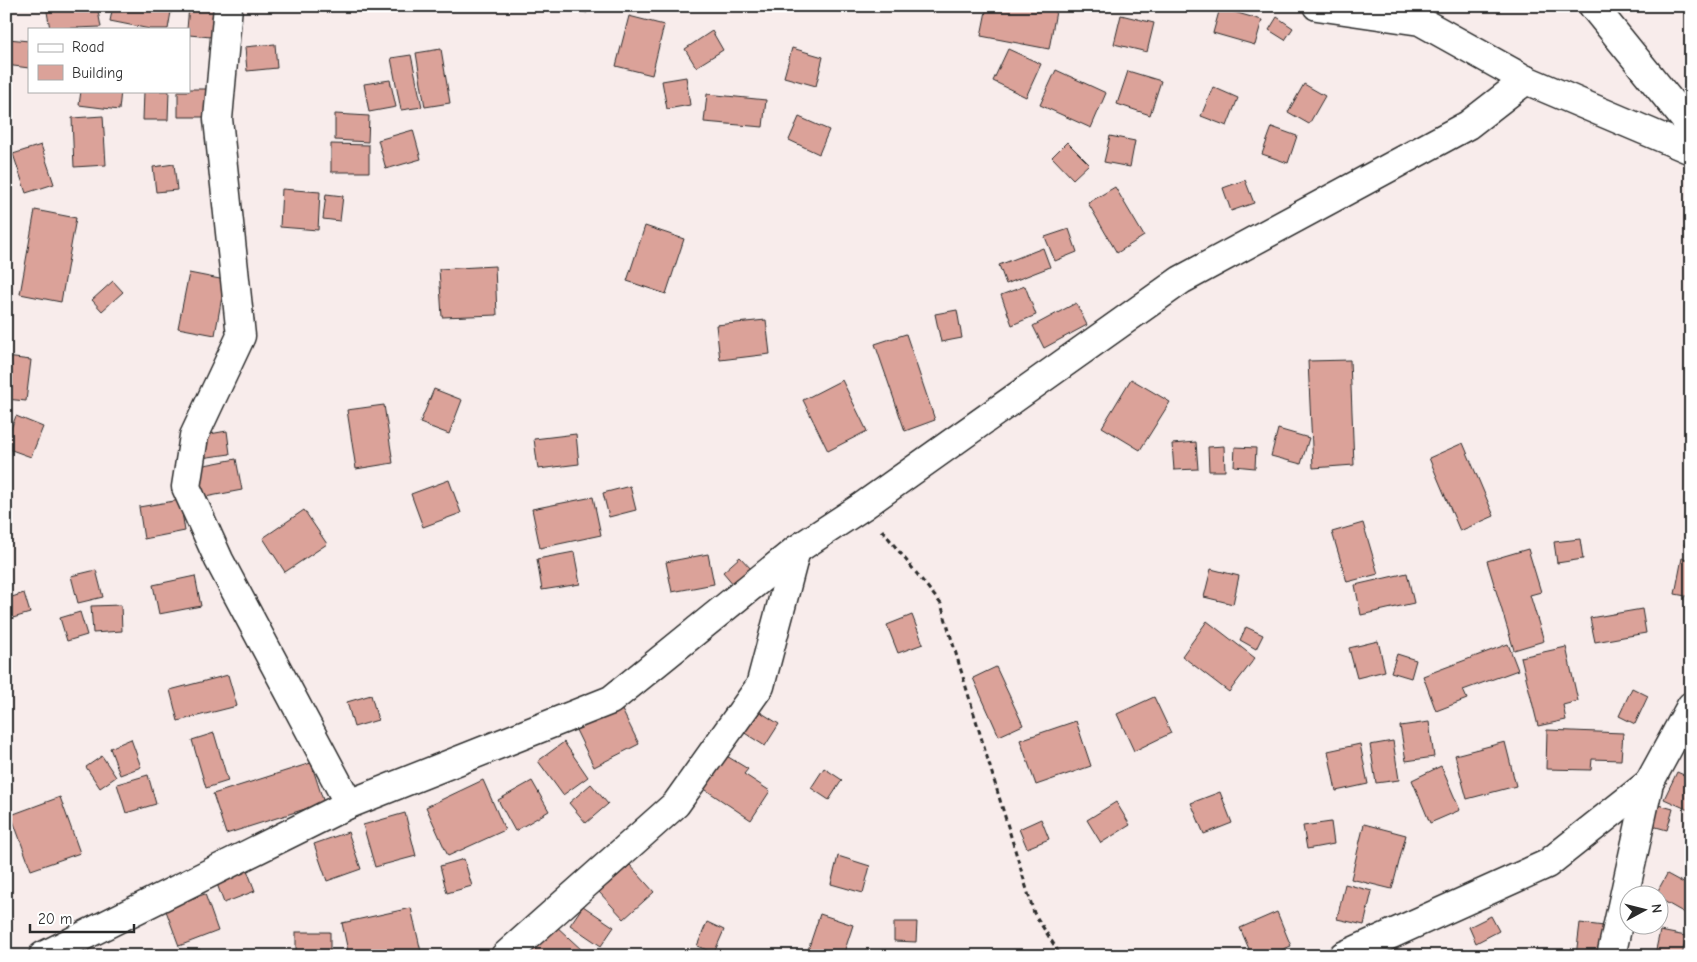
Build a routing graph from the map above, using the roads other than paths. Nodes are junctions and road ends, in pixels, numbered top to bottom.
1 (228, 6) edge
2 (1316, 6) edge
3 (1593, 6) edge
4 (1526, 80) junction
5 (1691, 127) edge
6 (1691, 150) edge
7 (796, 550) junction
8 (1691, 706) edge
9 (1649, 783) junction
10 (349, 804) junction
11 (43, 956) edge
12 (504, 956) edge
13 (1343, 956) edge
14 (1611, 956) edge

1 - 10 street
2 - 4 street
3 - 5 street
4 - 6 street
4 - 7 street
7 - 10 street
7 - 12 street
8 - 9 street
9 - 13 street
9 - 14 street
10 - 11 street

